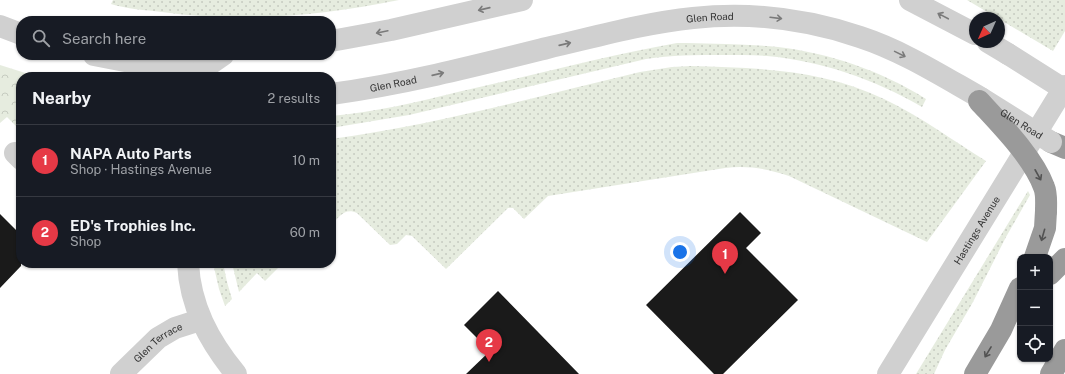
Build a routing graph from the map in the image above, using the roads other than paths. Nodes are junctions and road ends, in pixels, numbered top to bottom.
1 (522, 0) edge
2 (910, 0) edge
3 (0, 26) edge
4 (969, 31) edge
5 (16, 32) edge
6 (336, 40) edge
7 (998, 48) edge
8 (120, 60) edge
9 (218, 60) edge
10 (185, 72) edge
11 (206, 72) edge
12 (1061, 85) edge
13 (336, 93) edge
14 (977, 97) junction
15 (1060, 147) edge
16 (1036, 254) edge
17 (1065, 259) edge
18 (189, 268) edge
19 (1053, 271) edge
20 (1019, 290) edge
21 (1017, 310) edge
22 (200, 320) junction
23 (1001, 330) junction
24 (1065, 350) edge
25 (121, 374) edge
26 (236, 374) edge
27 (888, 374) edge
28 (975, 374) edge
29 (1050, 374) edge

1 -> 6 street
4 -> 2 street
3 - 5 street
7 - 12 street, bridge
8 - 10 street
9 - 11 street
12 - 27 street, Hastings Avenue
13 -> 14 street, Glen Road
14 - 15 street, Glen Road, bridge
14 -> 16 highway, bridge
17 - 19 highway
18 - 22 street
20 - 23 highway
21 - 23 highway
22 - 25 street, Glen Terrace
22 - 26 street
23 -> 28 highway
24 - 29 highway

